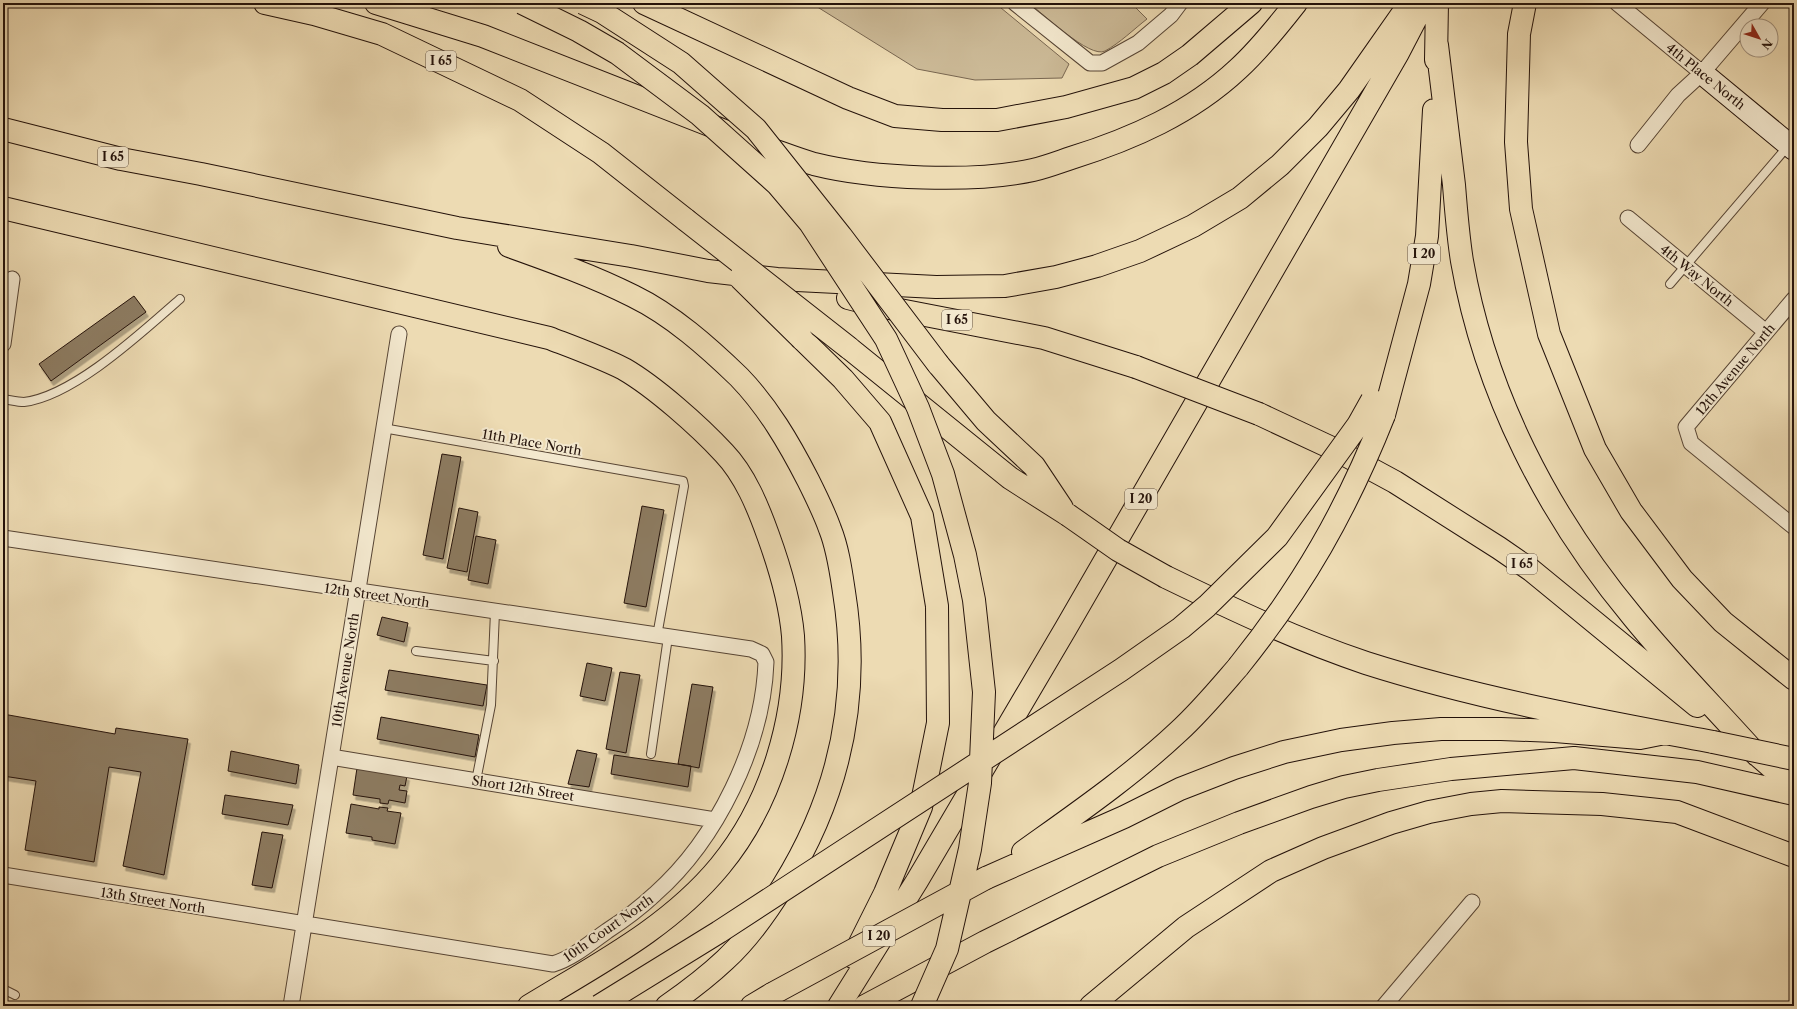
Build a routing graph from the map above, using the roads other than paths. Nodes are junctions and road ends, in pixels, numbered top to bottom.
1 (265, 3) edge
2 (376, 3) edge
3 (522, 3) edge
4 (583, 3) edge
5 (644, 3) edge
6 (1015, 3) edge
7 (1180, 3) edge
8 (1251, 3) edge
9 (1296, 3) edge
10 (1410, 3) edge
11 (1424, 3) edge
12 (1437, 3) edge
13 (1524, 3) edge
14 (1617, 3) edge
15 (1762, 3) edge
16 (1437, 45) junction
17 (1702, 73) junction
18 (3, 129) edge
19 (1638, 144) dead end
20 (1792, 144) edge
21 (3, 208) edge
22 (1628, 218) dead end
23 (686, 220) junction
24 (457, 228) junction
25 (1686, 266) junction
26 (12, 279) dead end
27 (777, 279) junction
28 (1670, 284) dead end
29 (180, 299) dead end
30 (1794, 299) edge
31 (1766, 332) junction
32 (399, 334) dead end
33 (1406, 336) junction
34 (3, 344) edge
35 (3, 399) edge
36 (384, 428) junction
37 (1068, 516) junction
38 (1793, 523) edge
39 (3, 538) edge
40 (357, 592) junction
41 (495, 612) junction
42 (662, 636) junction
43 (752, 649) joint
44 (416, 651) dead end
45 (494, 661) junction
46 (1794, 679) edge
47 (1665, 733) junction
48 (651, 754) dead end
49 (1757, 755) junction
50 (331, 757) junction
51 (1794, 759) edge
52 (476, 781) junction
53 (1794, 787) edge
54 (1794, 794) edge
55 (715, 820) junction
56 (1794, 856) edge
57 (3, 875) edge
58 (986, 878) junction
59 (1472, 902) dead end
60 (304, 925) junction
61 (3, 989) edge
62 (15, 995) dead end
63 (844, 998) edge
64 (291, 1006) edge
65 (529, 1006) edge
66 (599, 1006) edge
67 (667, 1006) edge
68 (752, 1006) edge
69 (827, 1006) edge
70 (835, 1006) edge
71 (865, 1006) edge
72 (922, 1006) edge
73 (1091, 1006) edge
74 (1384, 1006) edge

1 - 23 highway, I 65
2 - 9 highway
3 - 72 highway, bridge
4 - 37 highway, bridge
5 - 8 highway
6 - 7 street
10 - 27 highway
11 - 63 highway, I 20
12 - 16 highway, I 20
13 - 46 highway
14 - 17 street, 4th Place North
15 - 17 street
16 - 33 highway, I 20
16 - 49 highway
17 - 19 street
17 - 20 street, 4th Place North
18 - 24 highway, I 65
20 - 25 lane
21 - 65 highway
22 - 25 street, 4th Way North
23 - 37 highway, I 65, bridge
23 - 69 highway, bridge
24 - 27 highway, I 65
24 - 67 highway
25 - 28 lane
25 - 31 street, 4th Way North
26 - 34 street
27 - 49 highway, I 65, bridge
29 - 35 lane
30 - 31 street, 12th Avenue North
31 - 38 street, 12th Avenue North
32 - 36 street, 10th Avenue North
33 - 58 highway, I 20, bridge
33 - 66 highway, bridge
36 - 40 street, 10th Avenue North
36 - 42 lane, 11th Place North
37 - 47 highway, I 65, bridge
39 - 40 street, 12th Street North
40 - 41 street, 12th Street North
40 - 50 street, 10th Avenue North
41 - 42 street, 12th Street North
41 - 45 lane
42 - 43 street, 12th Street North
42 - 48 lane
43 - 55 street, 10th Court North
44 - 45 lane
45 - 52 lane
47 - 51 highway, I 65, bridge
47 - 58 highway
49 - 53 highway, I 65
50 - 52 street, Short 12th Street
50 - 60 street, 10th Avenue North
52 - 55 street, Short 12th Street
54 - 71 highway
55 - 60 street, 10th Court North
56 - 73 highway
57 - 60 street, 13th Street North
58 - 68 highway, I 20, bridge
59 - 74 street
60 - 64 street, 10th Avenue North
61 - 62 lane
63 - 70 highway, I 20

